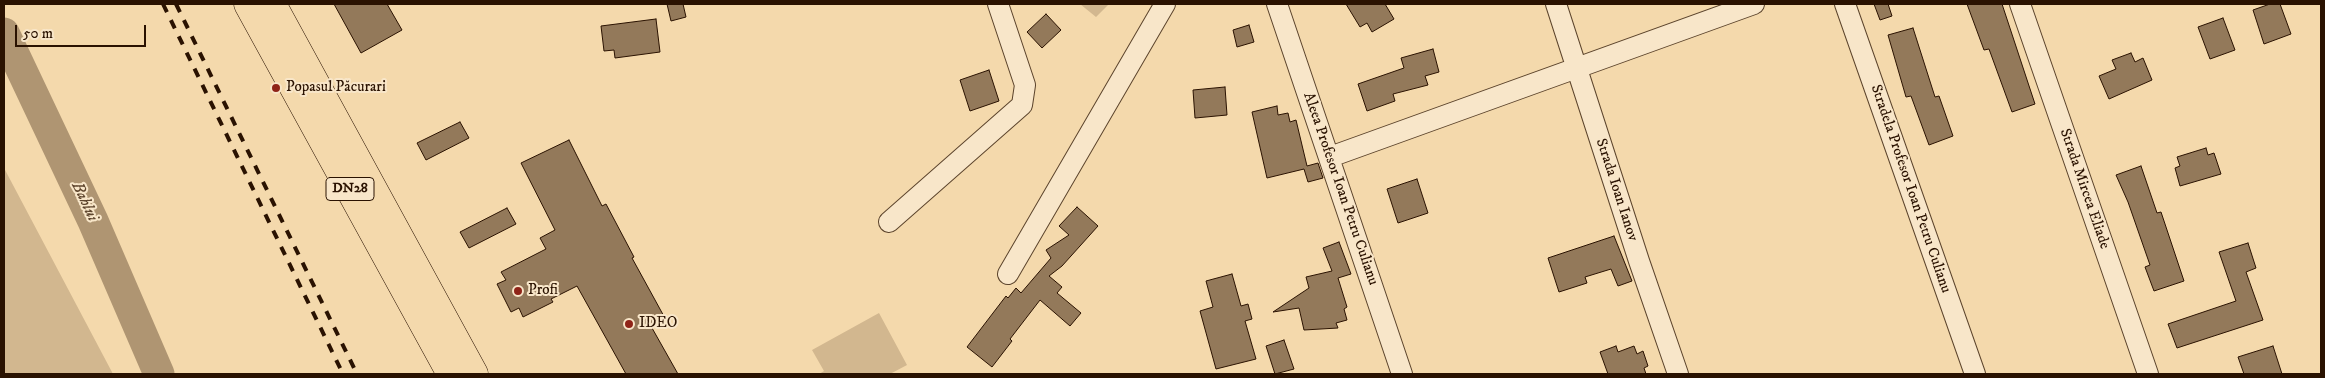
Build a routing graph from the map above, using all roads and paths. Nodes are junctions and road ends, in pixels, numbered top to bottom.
1 (248, 4) edge
2 (272, 4) edge
3 (998, 4) edge
4 (1165, 4) edge
5 (1277, 4) edge
6 (1556, 4) edge
7 (1754, 4) edge
8 (1845, 4) edge
9 (2020, 4) edge
10 (1577, 68) junction
11 (1330, 157) junction
12 (889, 222) dead end
13 (1008, 274) dead end
14 (451, 374) edge
15 (474, 374) edge
16 (1402, 374) edge
17 (1678, 374) edge
18 (1975, 374) edge
19 (2148, 374) edge

1 - 14 highway, DN28
2 - 15 highway, DN28
3 - 12 street
4 - 13 street
5 - 11 street, Aleea Profesor Ioan Petru Culianu
6 - 10 street, Strada Ioan Ianov
7 - 10 street
8 - 18 street, Stradela Profesor Ioan Petru Culianu
9 - 19 street, Strada Mircea Eliade
10 - 11 street
10 - 17 street, Strada Ioan Ianov
11 - 16 street, Aleea Profesor Ioan Petru Culianu

